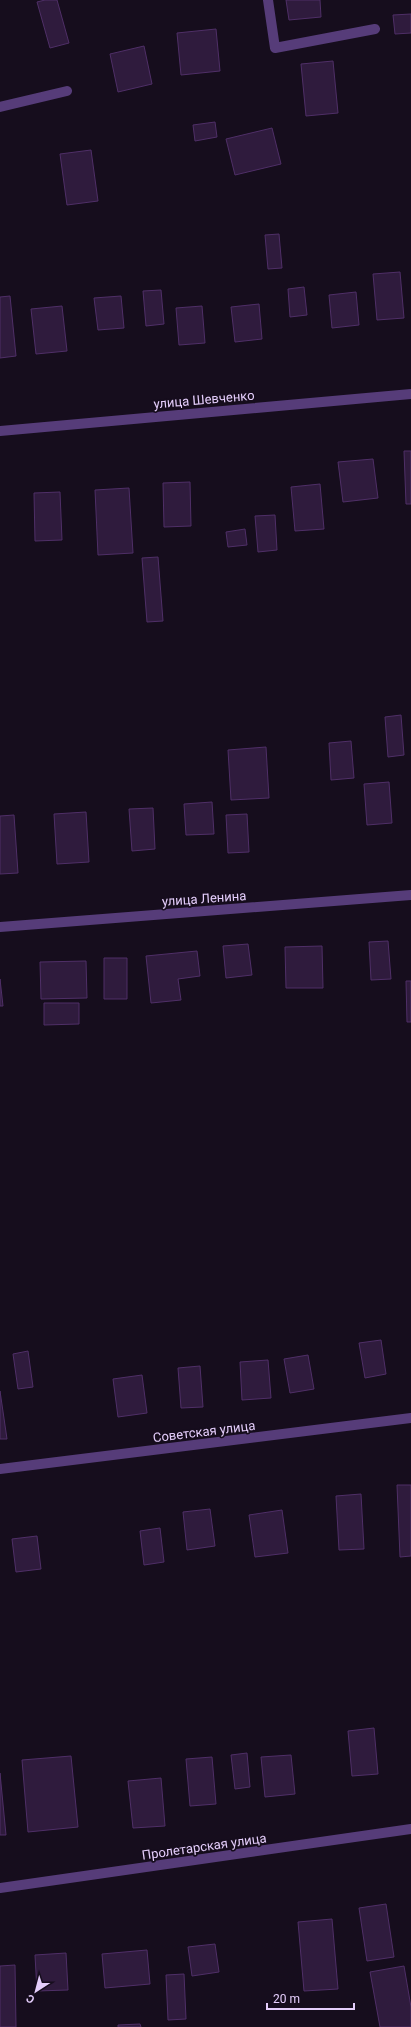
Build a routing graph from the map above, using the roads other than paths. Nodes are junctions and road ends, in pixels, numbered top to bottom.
1 (268, 0) edge
2 (375, 29) dead end
3 (67, 91) dead end
4 (0, 107) edge
5 (411, 394) edge
6 (0, 431) edge
7 (411, 895) edge
8 (0, 927) edge
9 (411, 1418) edge
10 (0, 1469) edge
11 (411, 1829) edge
12 (0, 1888) edge

1 - 2 street
3 - 4 street
5 - 6 street, улица Шевченко
7 - 8 street, улица Ленина
9 - 10 street, Советская улица
11 - 12 street, Пролетарская улица

